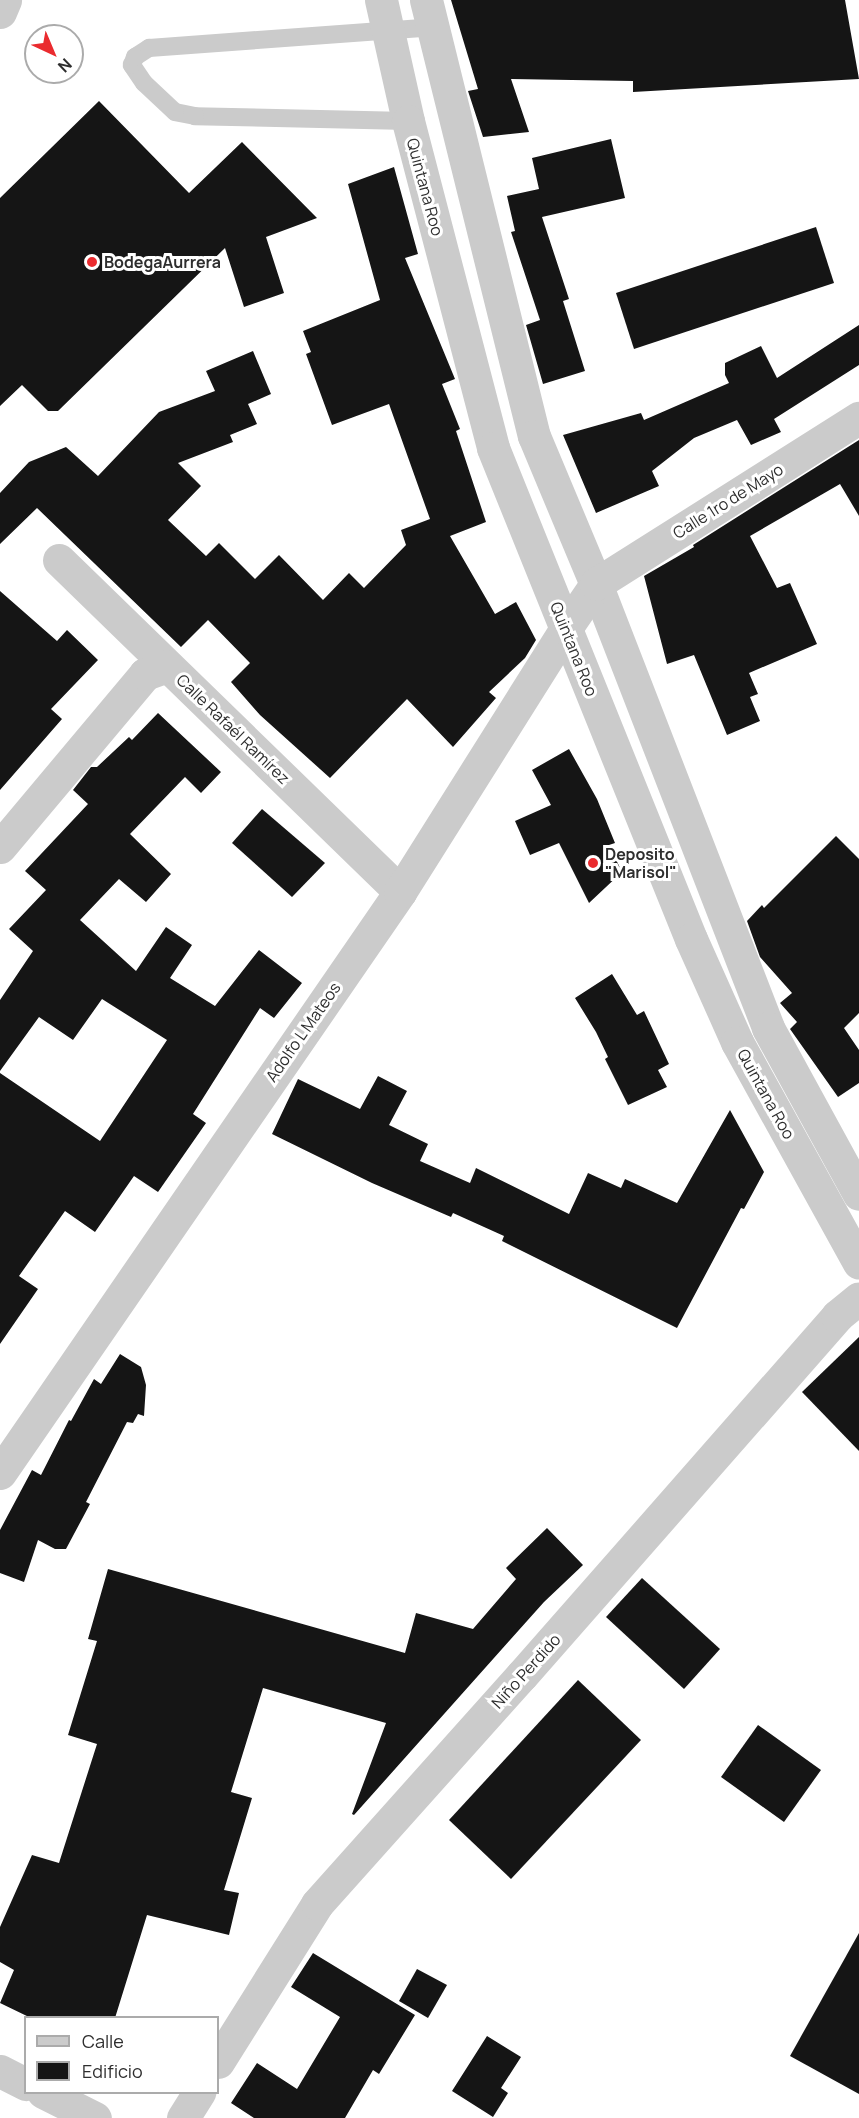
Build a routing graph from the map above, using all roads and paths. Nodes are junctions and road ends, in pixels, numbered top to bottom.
1 (5, 0) edge
2 (381, 0) edge
3 (0, 12) edge
4 (429, 14) edge
5 (388, 32) junction
6 (408, 121) junction
7 (859, 418) edge
8 (59, 560) dead end
9 (596, 584) junction
10 (566, 628) junction
11 (167, 666) junction
12 (0, 847) edge
13 (400, 892) junction
14 (822, 1126) junction
15 (793, 1143) junction
16 (859, 1194) edge
17 (859, 1263) edge
18 (859, 1298) edge
19 (0, 1473) edge
20 (219, 2060) edge
21 (0, 2071) edge
22 (24, 2083) edge
23 (47, 2094) edge
24 (198, 2094) edge
25 (94, 2118) edge
26 (183, 2118) edge

1 - 3 street
2 - 5 street, Quintana Roo
4 - 5 lane
4 - 9 street, Quintana Roo
5 - 6 street, Quintana Roo
5 - 6 lane
6 - 10 street, Quintana Roo
7 - 9 street, Calle 1ro de Mayo
8 - 11 street
9 - 10 street, Adolfo L Mateos
9 - 14 street, Quintana Roo
10 - 13 street, Adolfo L Mateos
10 - 15 street, Quintana Roo
11 - 12 street, Calle Rafaél Ramírez
11 - 13 street, Calle Rafaél Ramírez
13 - 19 street, Adolfo L Mateos
14 - 15 street
14 - 16 street, Quintana Roo
15 - 17 street, Quintana Roo
18 - 20 street, Niño Perdido
21 - 22 street
23 - 25 street
24 - 26 street

